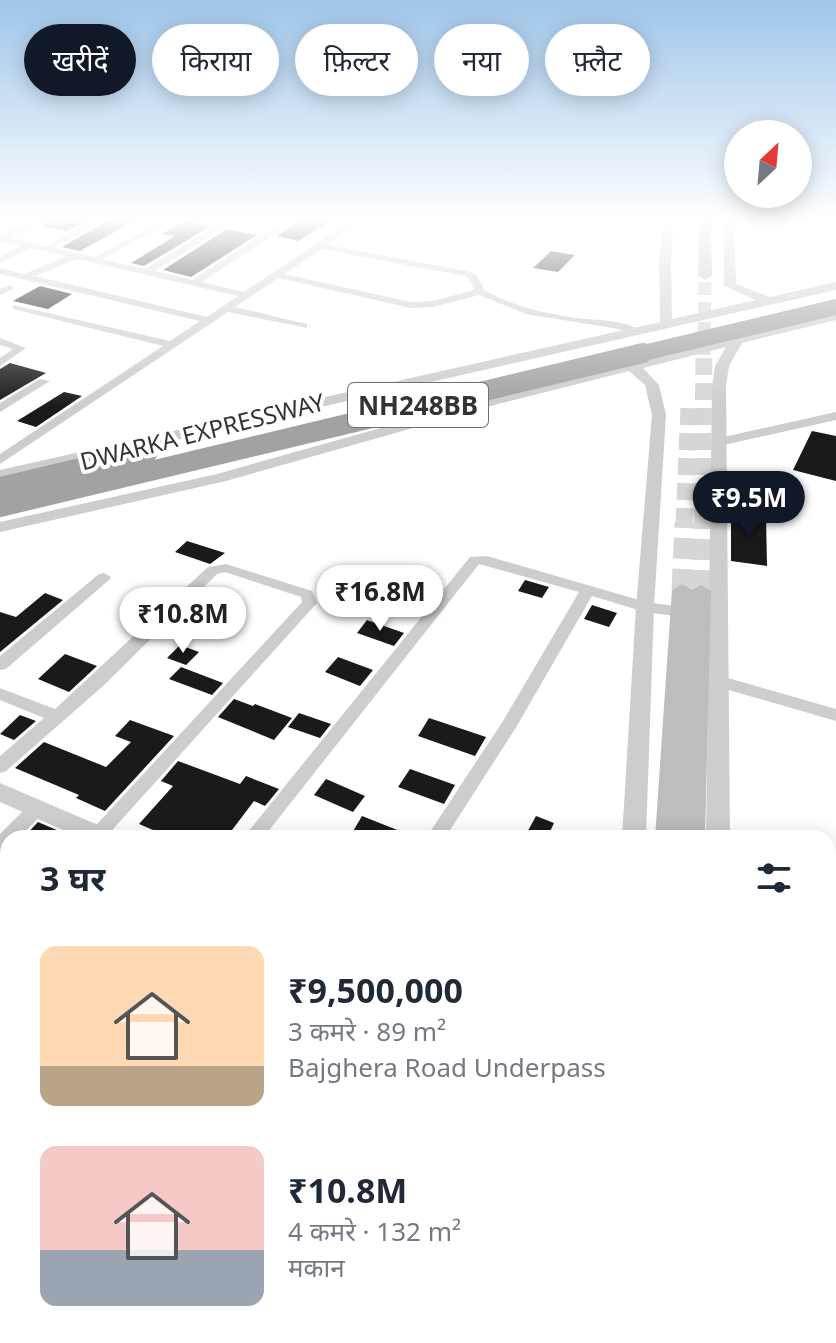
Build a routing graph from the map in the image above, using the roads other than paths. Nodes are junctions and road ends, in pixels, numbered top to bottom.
1 (45, 282) edge
2 (182, 282) edge
3 (196, 282) edge
4 (265, 282) edge
5 (305, 282) edge
6 (476, 282) edge
7 (665, 282) edge
8 (730, 282) edge
9 (192, 284) junction
10 (836, 286) edge
11 (480, 292) junction
12 (836, 293) edge
13 (245, 295) junction
14 (770, 301) junction
15 (17, 307) dead end
16 (836, 307) edge
17 (224, 308) junction
18 (836, 316) edge
19 (207, 320) junction
20 (666, 325) junction
21 (303, 326) dead end
22 (638, 332) junction
23 (738, 339) junction
24 (0, 341) edge
25 (172, 345) junction
26 (0, 363) edge
27 (629, 366) junction
28 (44, 381) dead end
29 (0, 408) edge
30 (836, 416) edge
31 (807, 423) junction
32 (832, 430) dead end
33 (719, 442) junction
34 (1, 458) edge
35 (73, 459) junction
36 (0, 475) edge
37 (0, 487) edge
38 (100, 505) junction
39 (0, 507) edge
40 (0, 527) edge
41 (104, 577) dead end
42 (587, 592) junction
43 (691, 602) junction
44 (645, 607) junction
45 (0, 665) edge
46 (708, 678) junction
47 (0, 694) edge
48 (836, 715) edge
49 (55, 716) junction
50 (0, 766) edge
51 (0, 792) edge
52 (37, 808) junction
53 (16, 830) edge
54 (86, 830) edge
55 (105, 830) edge
56 (258, 830) edge
57 (440, 830) edge
58 (634, 830) edge
59 (669, 830) edge
60 (693, 830) edge
61 (718, 830) edge

1 - 19 street
2 - 9 street
3 - 9 street
4 - 13 street
5 - 11 street
6 - 11 street
7 - 20 street
8 - 14 street
9 - 13 street
10 - 14 street
11 - 22 street
12 - 37 highway, DWARKA EXPRESSWAY / NH248BB, bridge
13 - 17 street
14 - 20 street
15 - 25 street
16 - 39 highway, DWARKA EXPRESSWAY / NH248BB, bridge
17 - 19 street
17 - 21 street
18 - 23 street
19 - 25 street
20 - 22 street
22 - 35 street
23 - 27 street
23 - 33 street
24 - 26 street
25 - 34 street
27 - 38 street
27 - 44 street
28 - 29 street
30 - 31 street
31 - 32 street
31 - 33 street
33 - 46 street
35 - 36 street
35 - 38 street
38 - 40 street
41 - 45 street
42 - 44 street
42 - 56 street
42 - 57 street
43 - 44 street
43 - 46 main road
43 - 59 main road
44 - 58 street
46 - 48 street
46 - 60 main road
46 - 61 street
47 - 49 street
49 - 50 street
49 - 55 street
51 - 52 street
52 - 53 street
52 - 54 street

